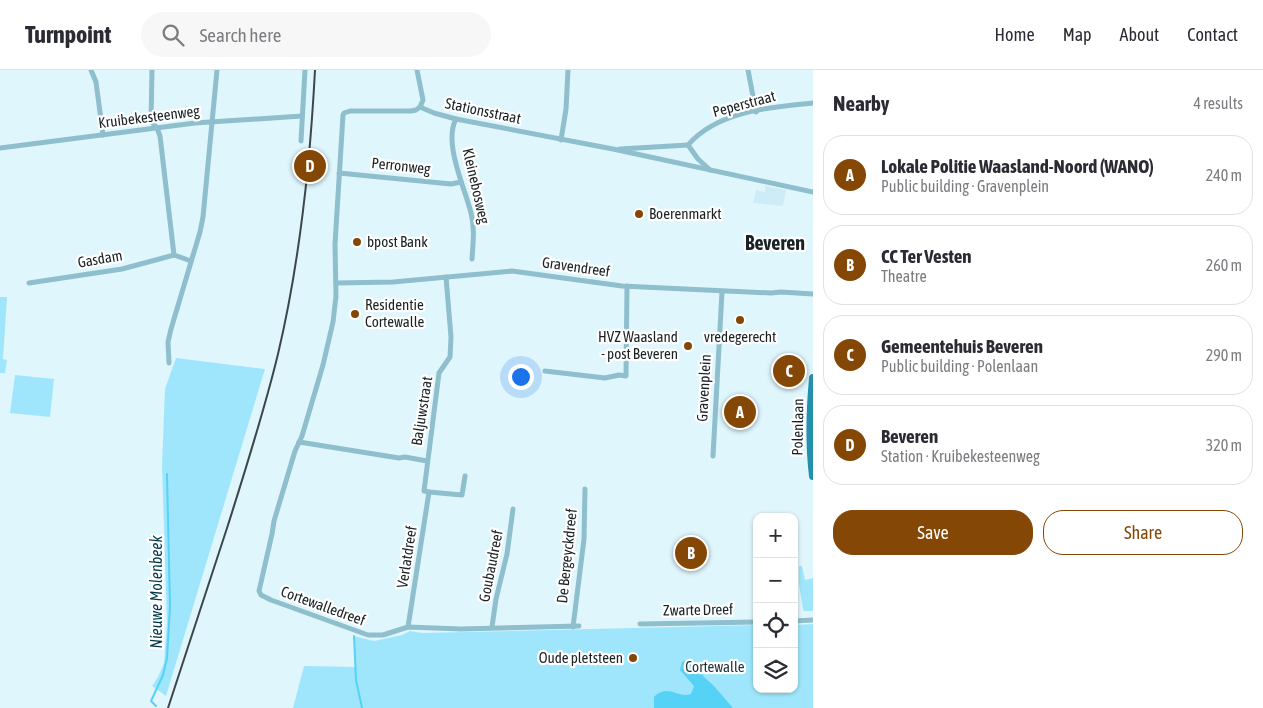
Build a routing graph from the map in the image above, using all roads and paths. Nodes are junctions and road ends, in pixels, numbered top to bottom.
1 (91, 70) edge
2 (152, 70) edge
3 (217, 70) edge
4 (305, 70) edge
5 (417, 70) edge
6 (568, 70) edge
7 (748, 70) edge
8 (813, 103) edge
9 (420, 107) junction
10 (756, 112) junction
11 (302, 116) junction
12 (456, 119) junction
13 (213, 122) junction
14 (156, 128) junction
15 (103, 135) junction
16 (561, 140) junction
17 (301, 141) dead end
18 (688, 145) junction
19 (642, 147) junction
20 (0, 148) edge
21 (613, 149) junction
22 (640, 159) junction
23 (710, 170) junction
24 (339, 173) junction
25 (461, 182) junction
26 (813, 192) edge
27 (174, 255) junction
28 (472, 259) dead end
29 (191, 261) junction
30 (446, 277) junction
31 (29, 283) dead end
32 (336, 284) junction
33 (628, 286) junction
34 (722, 292) junction
35 (813, 294) edge
36 (170, 363) dead end
37 (545, 371) dead end
38 (813, 378) edge
39 (299, 442) junction
40 (713, 456) dead end
41 (427, 461) junction
42 (466, 476) dead end
43 (813, 476) edge
44 (585, 489) dead end
45 (429, 492) junction
46 (513, 509) dead end
47 (813, 620) edge
48 (798, 621) edge
49 (753, 622) edge
50 (640, 624) dead end
51 (576, 626) joint
52 (408, 627) junction
53 (492, 627) junction

1 - 15 street
2 - 14 street
3 - 13 street
4 - 11 street
5 - 9 street
6 - 16 street
7 - 10 street
8 - 10 street, Peperstraat
9 - 12 street, Stationsstraat
9 - 24 street, Cortewalledreef
10 - 18 street, Peperstraat
11 - 13 street, Kruibekesteenweg
11 - 17 street
12 - 16 street, Stationsstraat
12 - 25 street, Kleinebosweg
13 - 14 street, Kruibekesteenweg
13 - 29 street
14 - 15 street, Kruibekesteenweg
14 - 27 street
15 - 20 street, Kruibekesteenweg
16 - 21 street, Stationsstraat
18 - 19 street, Stationsstraat
18 - 23 street
19 - 21 street, Stationsstraat
19 - 22 street
21 - 22 street, Stationsstraat
22 - 23 street, Stationsstraat
23 - 26 street, Stationsstraat
24 - 25 street, Perronweg
24 - 32 street, Cortewalledreef
25 - 28 street, Kleinebosweg
27 - 29 street
27 - 31 street, Gasdam
29 - 36 street
30 - 32 street, Gravendreef
30 - 33 street, Gravendreef
30 - 41 street, Baljuwstraat
32 - 39 street, Cortewalledreef
33 - 34 street, Gravendreef
33 - 37 street
34 - 35 street, Gravendreef
34 - 40 street, Gravenplein
38 - 43 main road, Polenlaan
39 - 41 street
39 - 52 street, Cortewalledreef
41 - 45 street, Verlatdreef
42 - 45 street
44 - 51 street, De Bergeyckdreef
45 - 52 street, Verlatdreef
46 - 53 street, Goubaudreef
47 - 48 street
49 - 50 street, Zwarte Dreef
51 - 53 street, Cortewalledreef
52 - 53 street, Cortewalledreef

